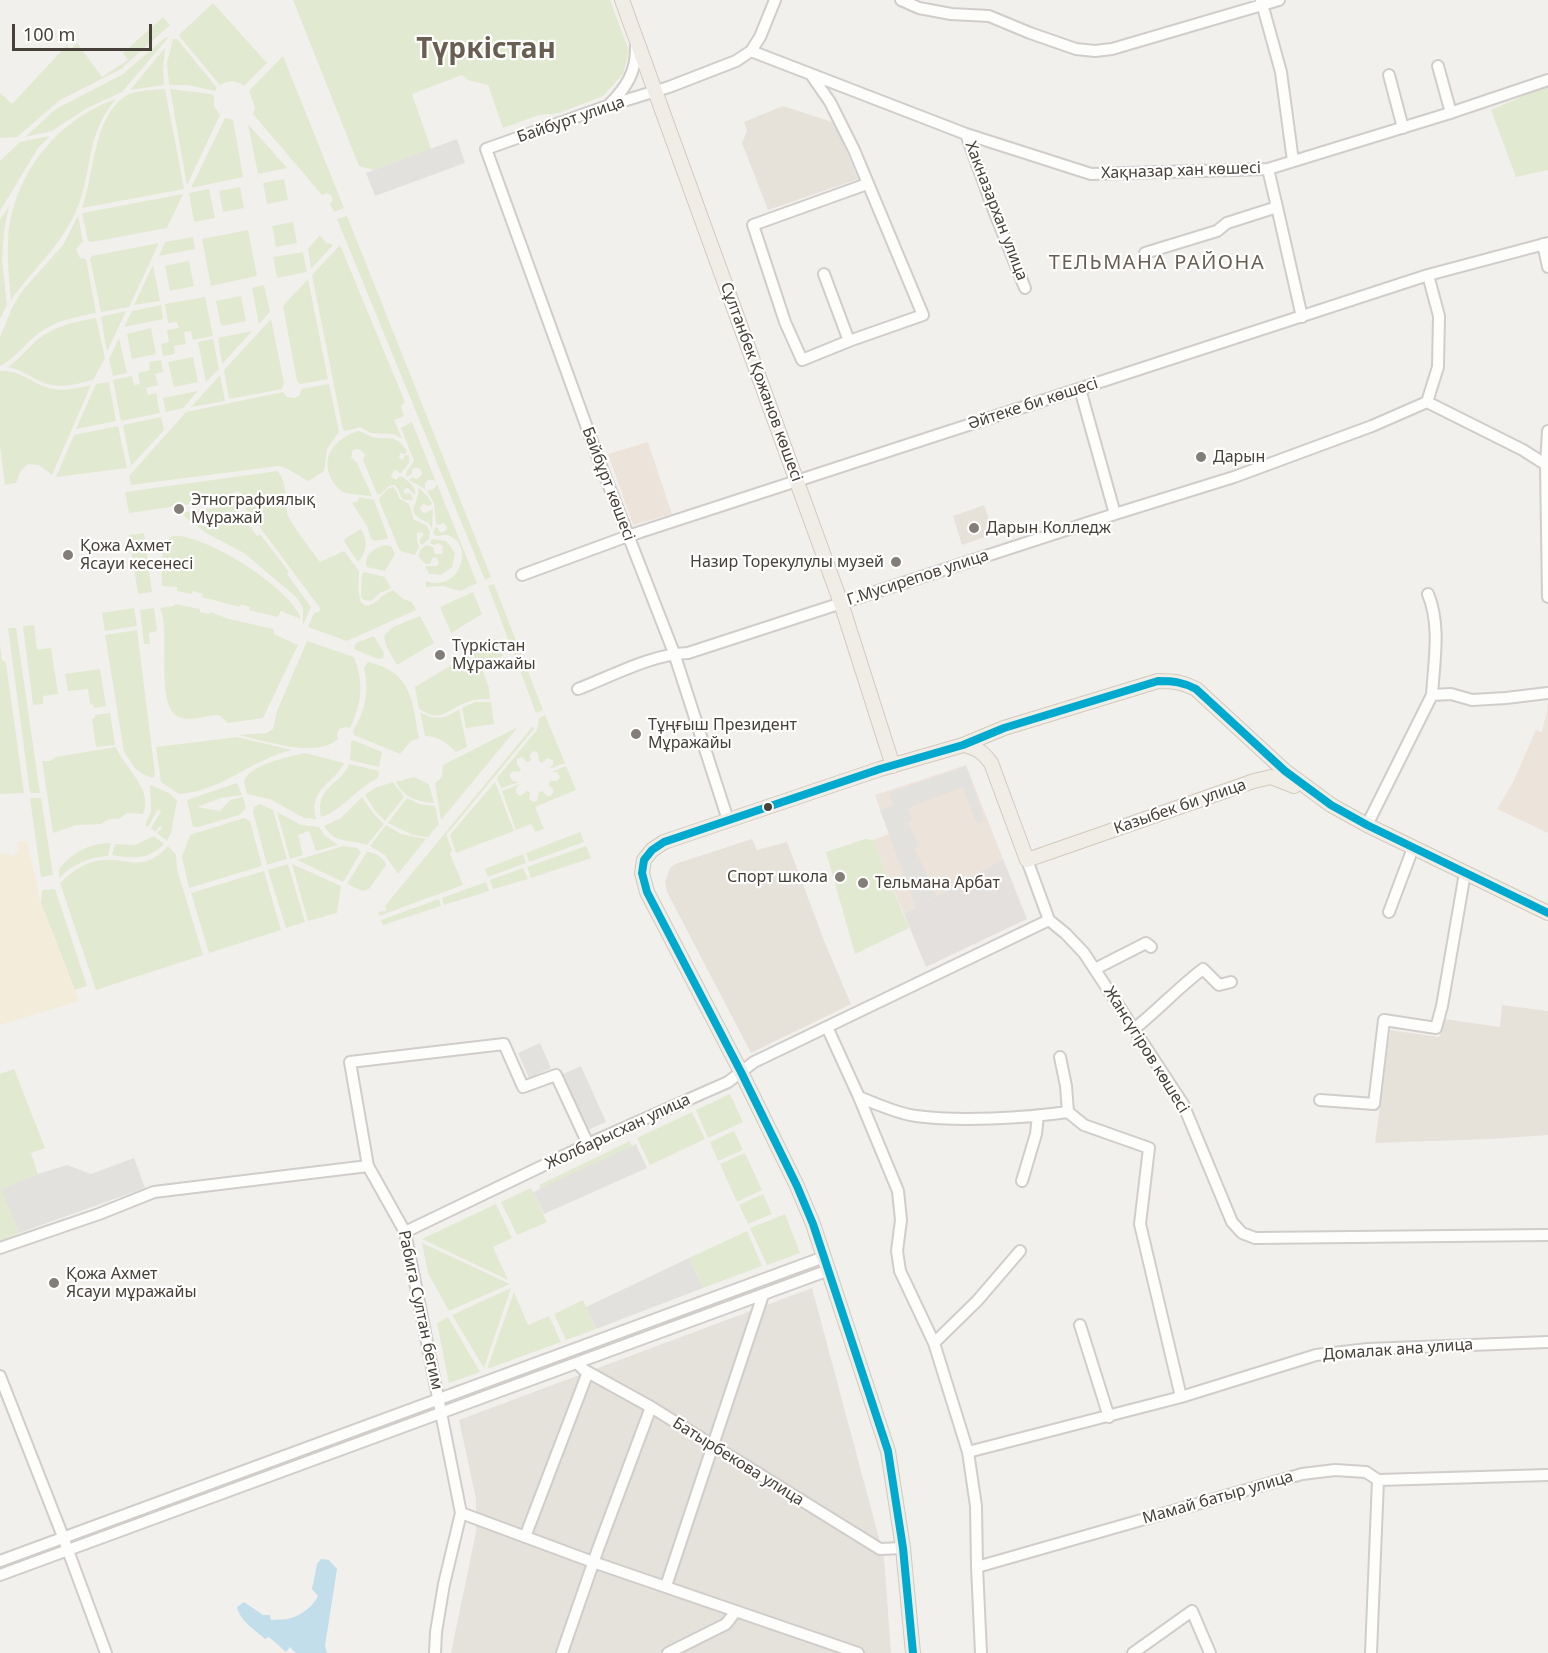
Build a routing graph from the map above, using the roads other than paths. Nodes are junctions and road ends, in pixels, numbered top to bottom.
1 (622, 0) edge
2 (775, 0) edge
3 (901, 0) edge
4 (1279, 0) edge
5 (1261, 2) edge
6 (636, 36) junction
7 (751, 51) junction
8 (1438, 66) dead end
9 (1389, 75) dead end
10 (812, 76) junction
11 (1548, 80) edge
12 (656, 91) junction
13 (608, 106) junction
14 (1451, 113) junction
15 (1403, 128) junction
16 (966, 134) junction
17 (486, 149) joint
18 (1293, 161) junction
19 (1268, 169) junction
20 (867, 184) junction
21 (1277, 207) junction
22 (1545, 243) edge
23 (1145, 253) dead end
24 (1548, 267) edge
25 (824, 274) dead end
26 (1428, 275) junction
27 (1025, 288) dead end
28 (1302, 317) junction
29 (849, 341) junction
30 (1080, 389) junction
31 (1426, 402) junction
32 (1548, 431) edge
33 (1547, 466) edge
34 (797, 481) junction
35 (1547, 503) edge
36 (1115, 514) junction
37 (628, 537) junction
38 (522, 575) dead end
39 (1428, 594) dead end
40 (1548, 597) edge
41 (841, 603) junction
42 (674, 653) junction
43 (578, 689) dead end
44 (1548, 693) edge
45 (1432, 695) junction
46 (963, 745) junction
47 (1266, 754) junction
48 (893, 766) junction
49 (1254, 781) junction
50 (1331, 805) junction
51 (729, 820) junction
52 (1366, 825) junction
53 (1413, 848) junction
54 (1027, 860) junction
55 (1465, 873) junction
56 (1389, 912) dead end
57 (1548, 913) edge
58 (1049, 920) junction
59 (1151, 947) dead end
60 (1095, 969) junction
61 (1231, 982) dead end
62 (827, 1027) junction
63 (1134, 1029) junction
64 (1060, 1056) dead end
65 (741, 1072) junction
66 (859, 1097) junction
67 (1320, 1100) dead end
68 (1068, 1112) junction
69 (1038, 1116) junction
70 (588, 1144) junction
71 (368, 1166) junction
72 (1022, 1181) dead end
73 (405, 1232) junction
74 (1548, 1235) edge
75 (0, 1248) edge
76 (1020, 1251) dead end
77 (826, 1264) junction
78 (763, 1294) junction
79 (1080, 1325) dead end
80 (1548, 1342) edge
81 (934, 1343) junction
82 (577, 1363) junction
83 (588, 1372) junction
84 (0, 1376) edge
85 (1181, 1396) junction
86 (440, 1399) junction
87 (651, 1407) junction
88 (442, 1413) junction
89 (1109, 1417) junction
90 (714, 1447) junction
91 (968, 1452) junction
92 (1548, 1475) edge
93 (1378, 1480) junction
94 (461, 1513) junction
95 (525, 1537) junction
96 (64, 1538) junction
97 (903, 1548) junction
98 (68, 1550) junction
99 (0, 1561) edge
100 (593, 1562) junction
101 (977, 1567) junction
102 (0, 1575) edge
103 (666, 1586) junction
104 (736, 1611) junction
105 (106, 1653) edge
106 (435, 1653) edge
107 (562, 1653) edge
108 (668, 1653) edge
109 (858, 1653) edge
110 (913, 1653) edge
111 (981, 1653) edge
112 (1133, 1653) edge
113 (1210, 1653) edge
114 (1371, 1653) edge

1 - 6 main road, Сұлтанбек Қожанов көшесі
2 - 7 street
3 - 5 street
4 - 5 street
5 - 18 street
6 - 12 main road, Сұлтанбек Қожанов көшесі
6 - 13 street
7 - 10 street, Хақназар хан көшесі
7 - 12 street, Байбурт улица
8 - 14 street
9 - 15 street
10 - 16 street, Хақназар хан көшесі
10 - 20 street
11 - 14 street, Хақназар хан көшесі
12 - 13 street, Байбурт улица
12 - 34 main road, Сұлтанбек Қожанов көшесі
13 - 17 street, Байбурт улица
14 - 15 street, Хақназар хан көшесі
15 - 18 street, Хақназар хан көшесі
16 - 19 street, Хақназар хан көшесі
16 - 27 street, Хакназархан улица
17 - 37 street, Байбұрт көшесі
18 - 19 street, Хақназар хан көшесі
19 - 21 street
20 - 29 street
20 - 29 street
21 - 23 street
21 - 28 street
22 - 24 street
22 - 26 street, Әйтеке би көшесі
25 - 29 street
26 - 28 street, Әйтеке би көшесі
26 - 31 street
28 - 30 street, Әйтеке би көшесі
30 - 34 street, Әйтеке би көшесі
30 - 36 street
31 - 33 street
31 - 36 street, Г.Мусирепов улица
32 - 33 street
33 - 35 street
34 - 37 street, Әйтеке би көшесі
34 - 41 main road, Сұлтанбек Қожанов көшесі
35 - 40 street
36 - 41 street, Г.Мусирепов улица
37 - 38 street, Әйтеке би көшесі
37 - 42 street, Байбұрт көшесі
39 - 45 street
41 - 42 street, Г.Мусирепов улица
41 - 48 main road, Сұлтанбек Қожанов көшесі
42 - 43 street, Г.Мусирепов улица
42 - 51 street, Байбұрт көшесі
44 - 45 street
45 - 52 street
46 - 47 main road
46 - 48 main road
46 - 54 main road
47 - 49 main road
47 - 50 main road
48 - 51 main road
49 - 50 main road, Казыбек би улица
49 - 54 main road, Казыбек би улица
50 - 52 main road
51 - 65 main road
52 - 53 main road
53 - 55 main road
53 - 56 street
54 - 58 street, Жансүгіров көшесі
55 - 57 main road
55 - 67 street
58 - 60 street, Жансүгіров көшесі
58 - 62 street, Жолбарысхан улица
59 - 60 street
60 - 63 street, Жансүгіров көшесі
61 - 63 street
62 - 65 street, Жолбарысхан улица
62 - 66 street
63 - 74 street, Жансүгіров көшесі
64 - 68 street
65 - 70 street, Жолбарысхан улица
65 - 77 main road
66 - 69 street
66 - 81 street
68 - 69 street
68 - 85 street
69 - 72 street
70 - 71 street, Рабига Султан бегим
70 - 73 street, Жолбарысхан улица
71 - 73 street, Рабига Султан бегим
71 - 75 street
73 - 86 street, Рабига Султан бегим
76 - 81 street
77 - 78 street
77 - 86 street
77 - 97 main road
78 - 82 street
78 - 90 street
79 - 89 street
80 - 85 street, Домалак ана улица
81 - 91 street
82 - 83 street, Батырбекова улица
82 - 88 street
83 - 87 street, Батырбекова улица
83 - 95 street
84 - 96 street
85 - 89 street, Домалак ана улица
86 - 88 street, Рабига Султан бегим
86 - 96 street
87 - 90 street, Батырбекова улица
87 - 100 street
88 - 94 street, Рабига Султан бегим
88 - 98 street
89 - 91 street, Домалак ана улица
90 - 97 street, Батырбекова улица
90 - 103 street
91 - 101 street
92 - 93 street, Мамай батыр улица
93 - 101 street, Мамай батыр улица
93 - 114 street
94 - 95 street
94 - 106 street
95 - 100 street
96 - 98 street
96 - 99 street
97 - 110 main road
98 - 102 street
98 - 105 street
100 - 103 street
100 - 107 street
101 - 111 street
103 - 104 street
104 - 108 street
104 - 109 street
112 - 113 street

